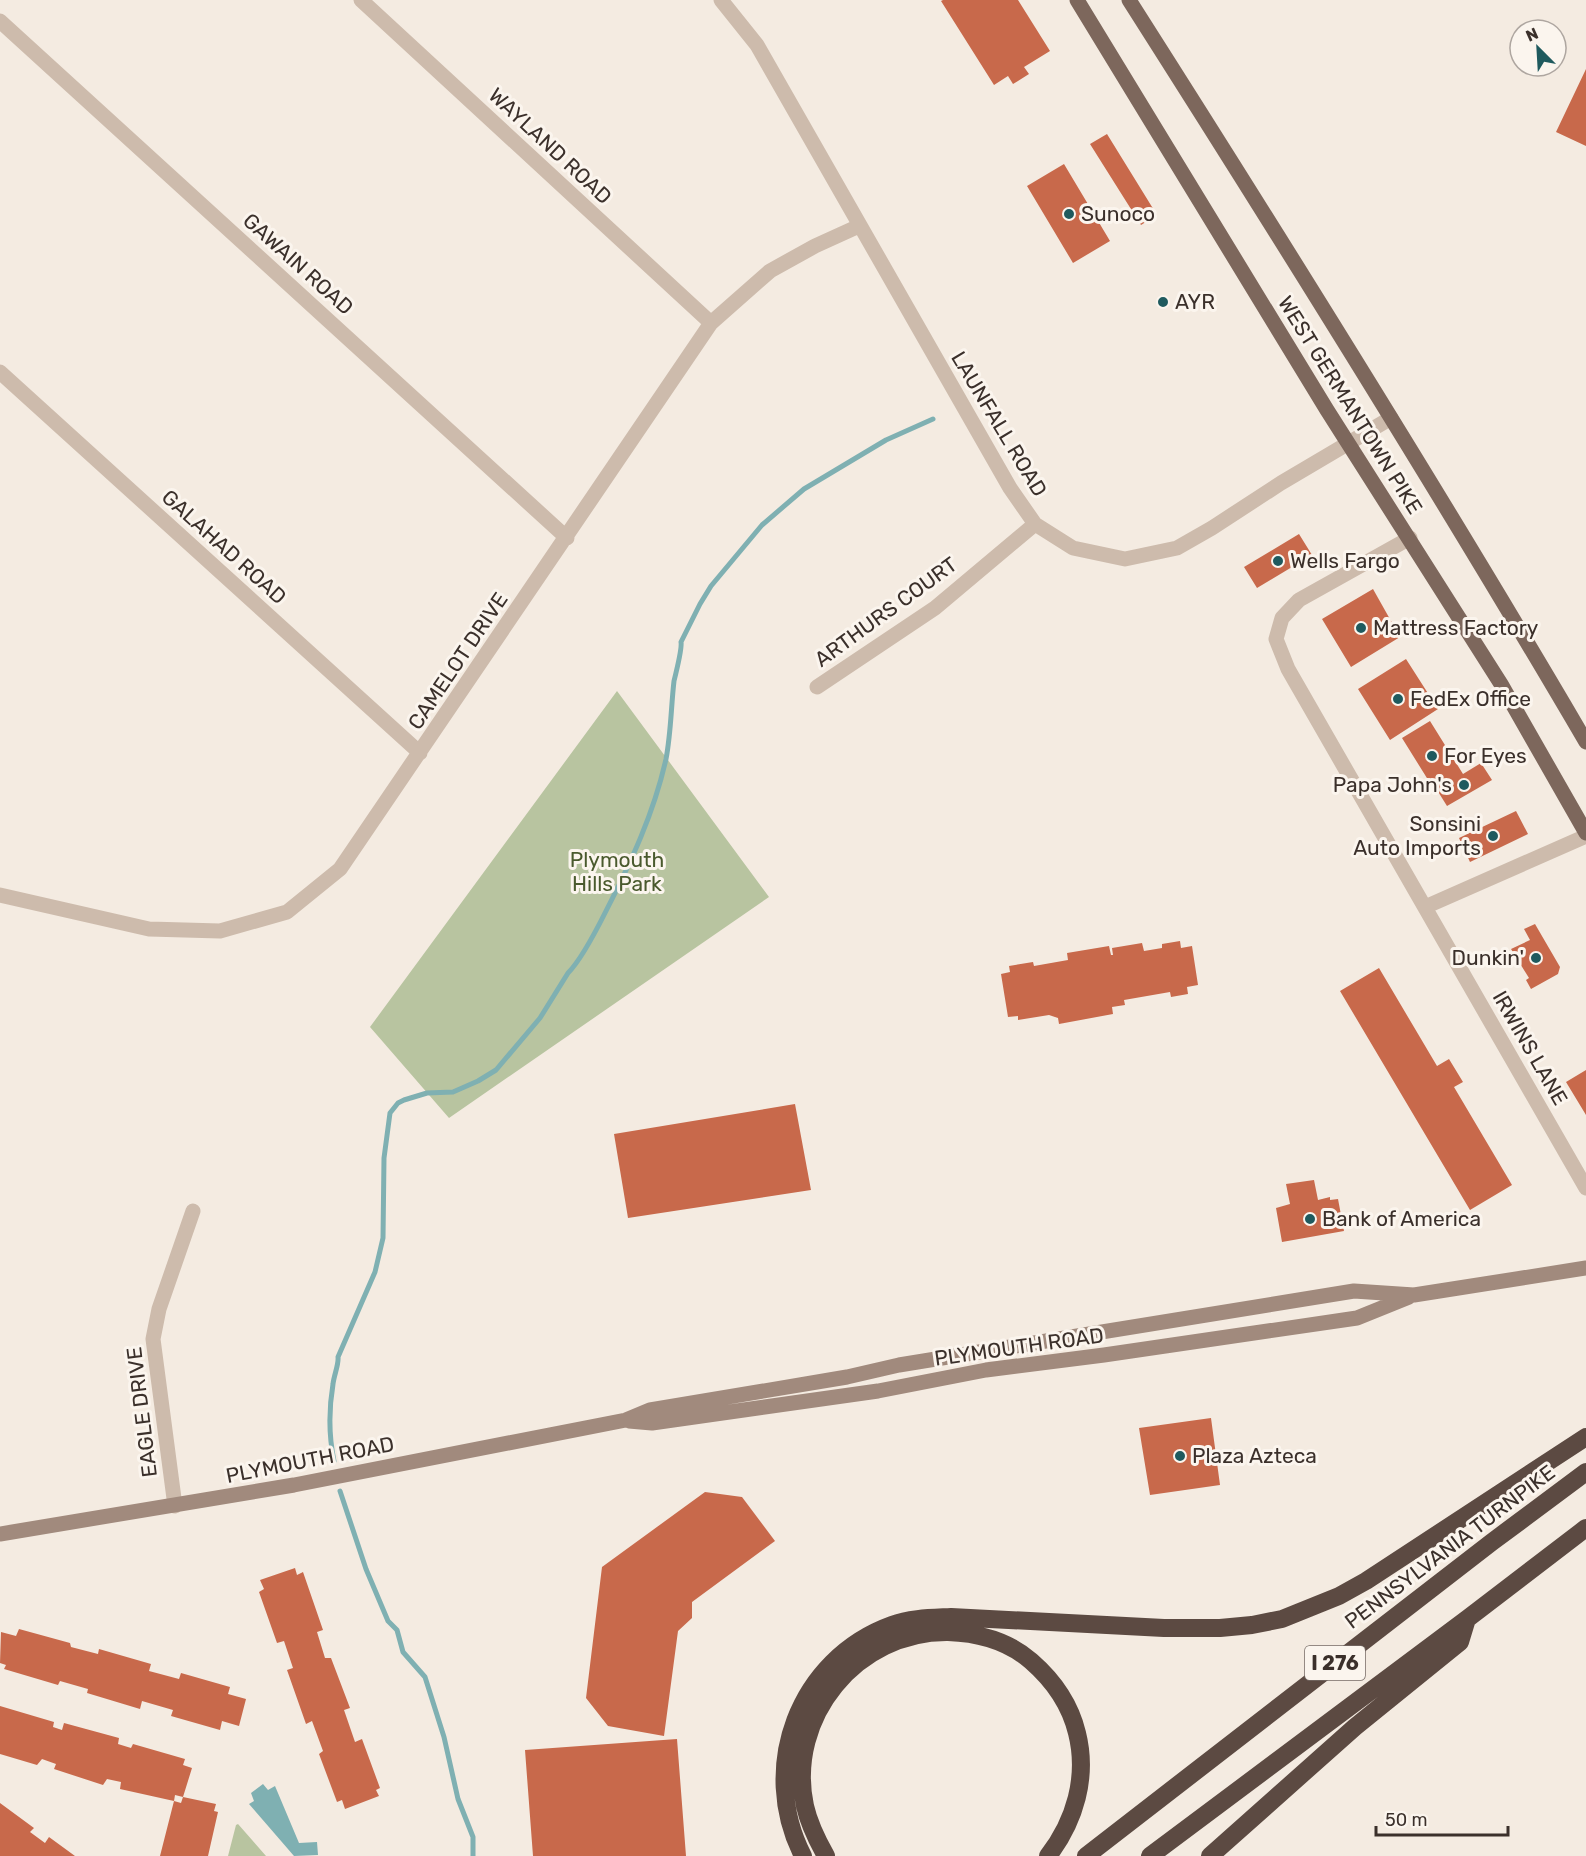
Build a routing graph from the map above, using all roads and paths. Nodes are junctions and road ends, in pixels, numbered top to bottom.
1 (361, 0) edge
2 (721, 0) edge
3 (1077, 0) edge
4 (1129, 0) edge
5 (0, 21) edge
6 (859, 226) junction
7 (711, 323) junction
8 (0, 372) edge
9 (1391, 418) junction
10 (1348, 443) junction
11 (1035, 524) junction
12 (567, 538) junction
13 (1410, 538) junction
14 (817, 687) dead end
15 (1586, 742) edge
16 (420, 753) junction
17 (1586, 834) edge
18 (0, 895) edge
19 (1425, 907) junction
20 (1586, 1188) edge
21 (194, 1210) dead end
22 (1586, 1268) edge
23 (1414, 1295) junction
24 (626, 1420) junction
25 (1586, 1437) edge
26 (1586, 1472) edge
27 (175, 1506) junction
28 (1586, 1528) edge
29 (0, 1534) edge
30 (1467, 1619) junction
31 (803, 1856) edge
32 (826, 1856) edge
33 (1048, 1856) edge
34 (1086, 1856) edge
35 (1150, 1856) edge
36 (1210, 1856) edge

1 - 7 street, WAYLAND ROAD
2 - 6 street, LAUNFALL ROAD
3 - 10 main road, WEST GERMANTOWN PIKE
4 - 9 main road, WEST GERMANTOWN PIKE
5 - 12 street, GAWAIN ROAD
6 - 7 street, CAMELOT DRIVE
6 - 11 street, LAUNFALL ROAD
7 - 12 street, CAMELOT DRIVE
8 - 16 street, GALAHAD ROAD
9 - 10 street, LAUNFALL ROAD
9 - 15 main road, WEST GERMANTOWN PIKE
10 - 11 street, LAUNFALL ROAD
10 - 13 main road, WEST GERMANTOWN PIKE
11 - 14 street, ARTHURS COURT
12 - 16 street, CAMELOT DRIVE
13 - 17 main road, WEST GERMANTOWN PIKE
13 - 19 street, IRWINS LANE
16 - 18 street, CAMELOT DRIVE
17 - 19 street
19 - 20 street, IRWINS LANE
21 - 27 street, EAGLE DRIVE
22 - 23 main road, PLYMOUTH ROAD
23 - 24 main road, PLYMOUTH ROAD
23 - 24 main road, PLYMOUTH ROAD
24 - 27 main road, PLYMOUTH ROAD
25 - 31 highway
26 - 34 highway, PENNSYLVANIA TURNPIKE / I 276
27 - 29 main road, PLYMOUTH ROAD
28 - 30 highway, I 276
30 - 35 highway, I 276
30 - 36 highway
32 - 33 highway

